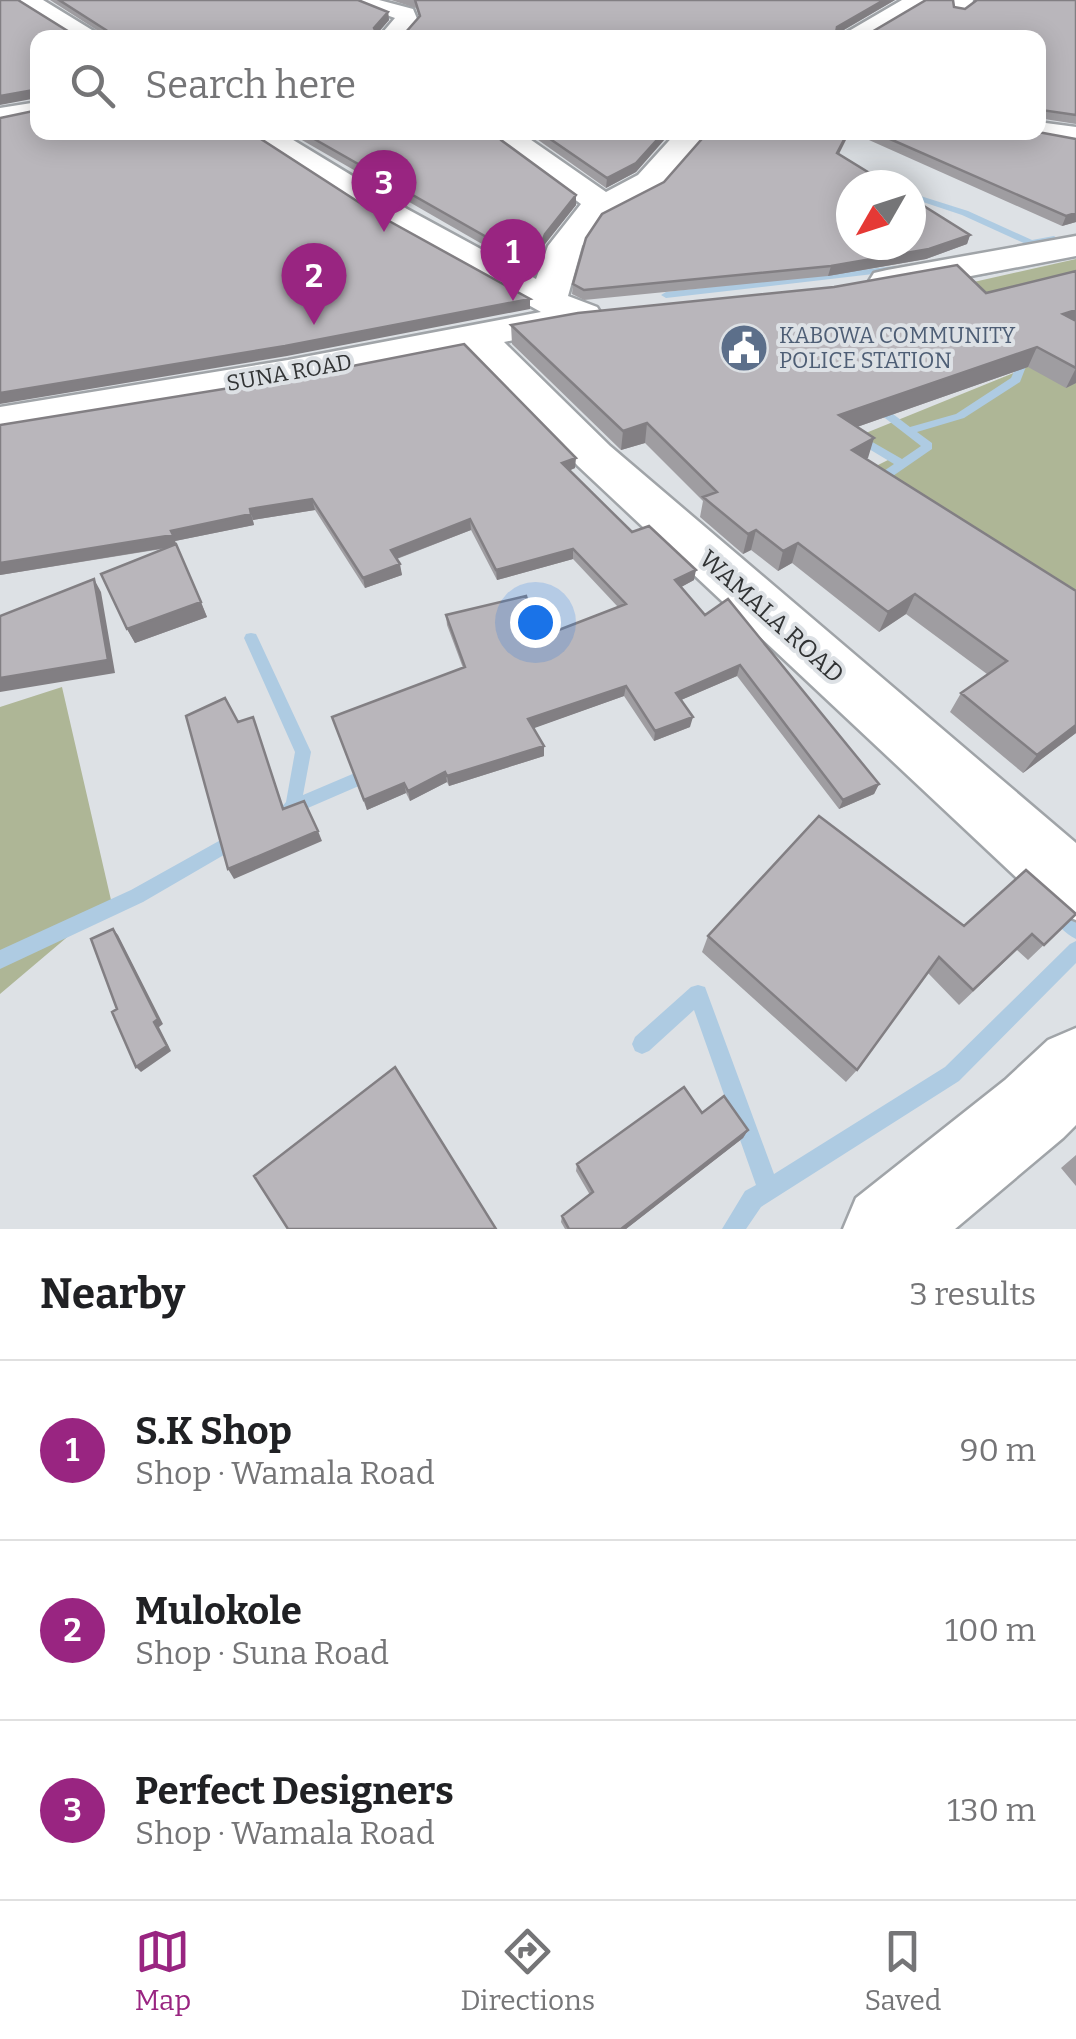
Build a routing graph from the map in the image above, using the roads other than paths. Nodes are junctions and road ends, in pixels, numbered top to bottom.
1 (27, 0) edge
2 (356, 0) edge
3 (918, 0) edge
4 (80, 30) edge
5 (398, 30) edge
6 (863, 30) edge
7 (30, 111) edge
8 (0, 116) edge
9 (272, 140) edge
10 (686, 140) edge
11 (514, 141) dead end
12 (602, 204) junction
13 (1076, 246) edge
14 (845, 288) edge
15 (580, 309) junction
16 (475, 336) junction
17 (0, 420) edge
18 (1076, 887) edge
19 (1076, 1068) edge
20 (887, 1229) edge

1 - 4 street
2 - 5 street
3 - 6 street
7 - 8 street
9 - 15 street
10 - 12 street
11 - 12 street
12 - 15 street
13 - 14 street
15 - 16 street, SUNA ROAD
16 - 17 street, SUNA ROAD
16 - 18 street, WAMALA ROAD
19 - 20 street

